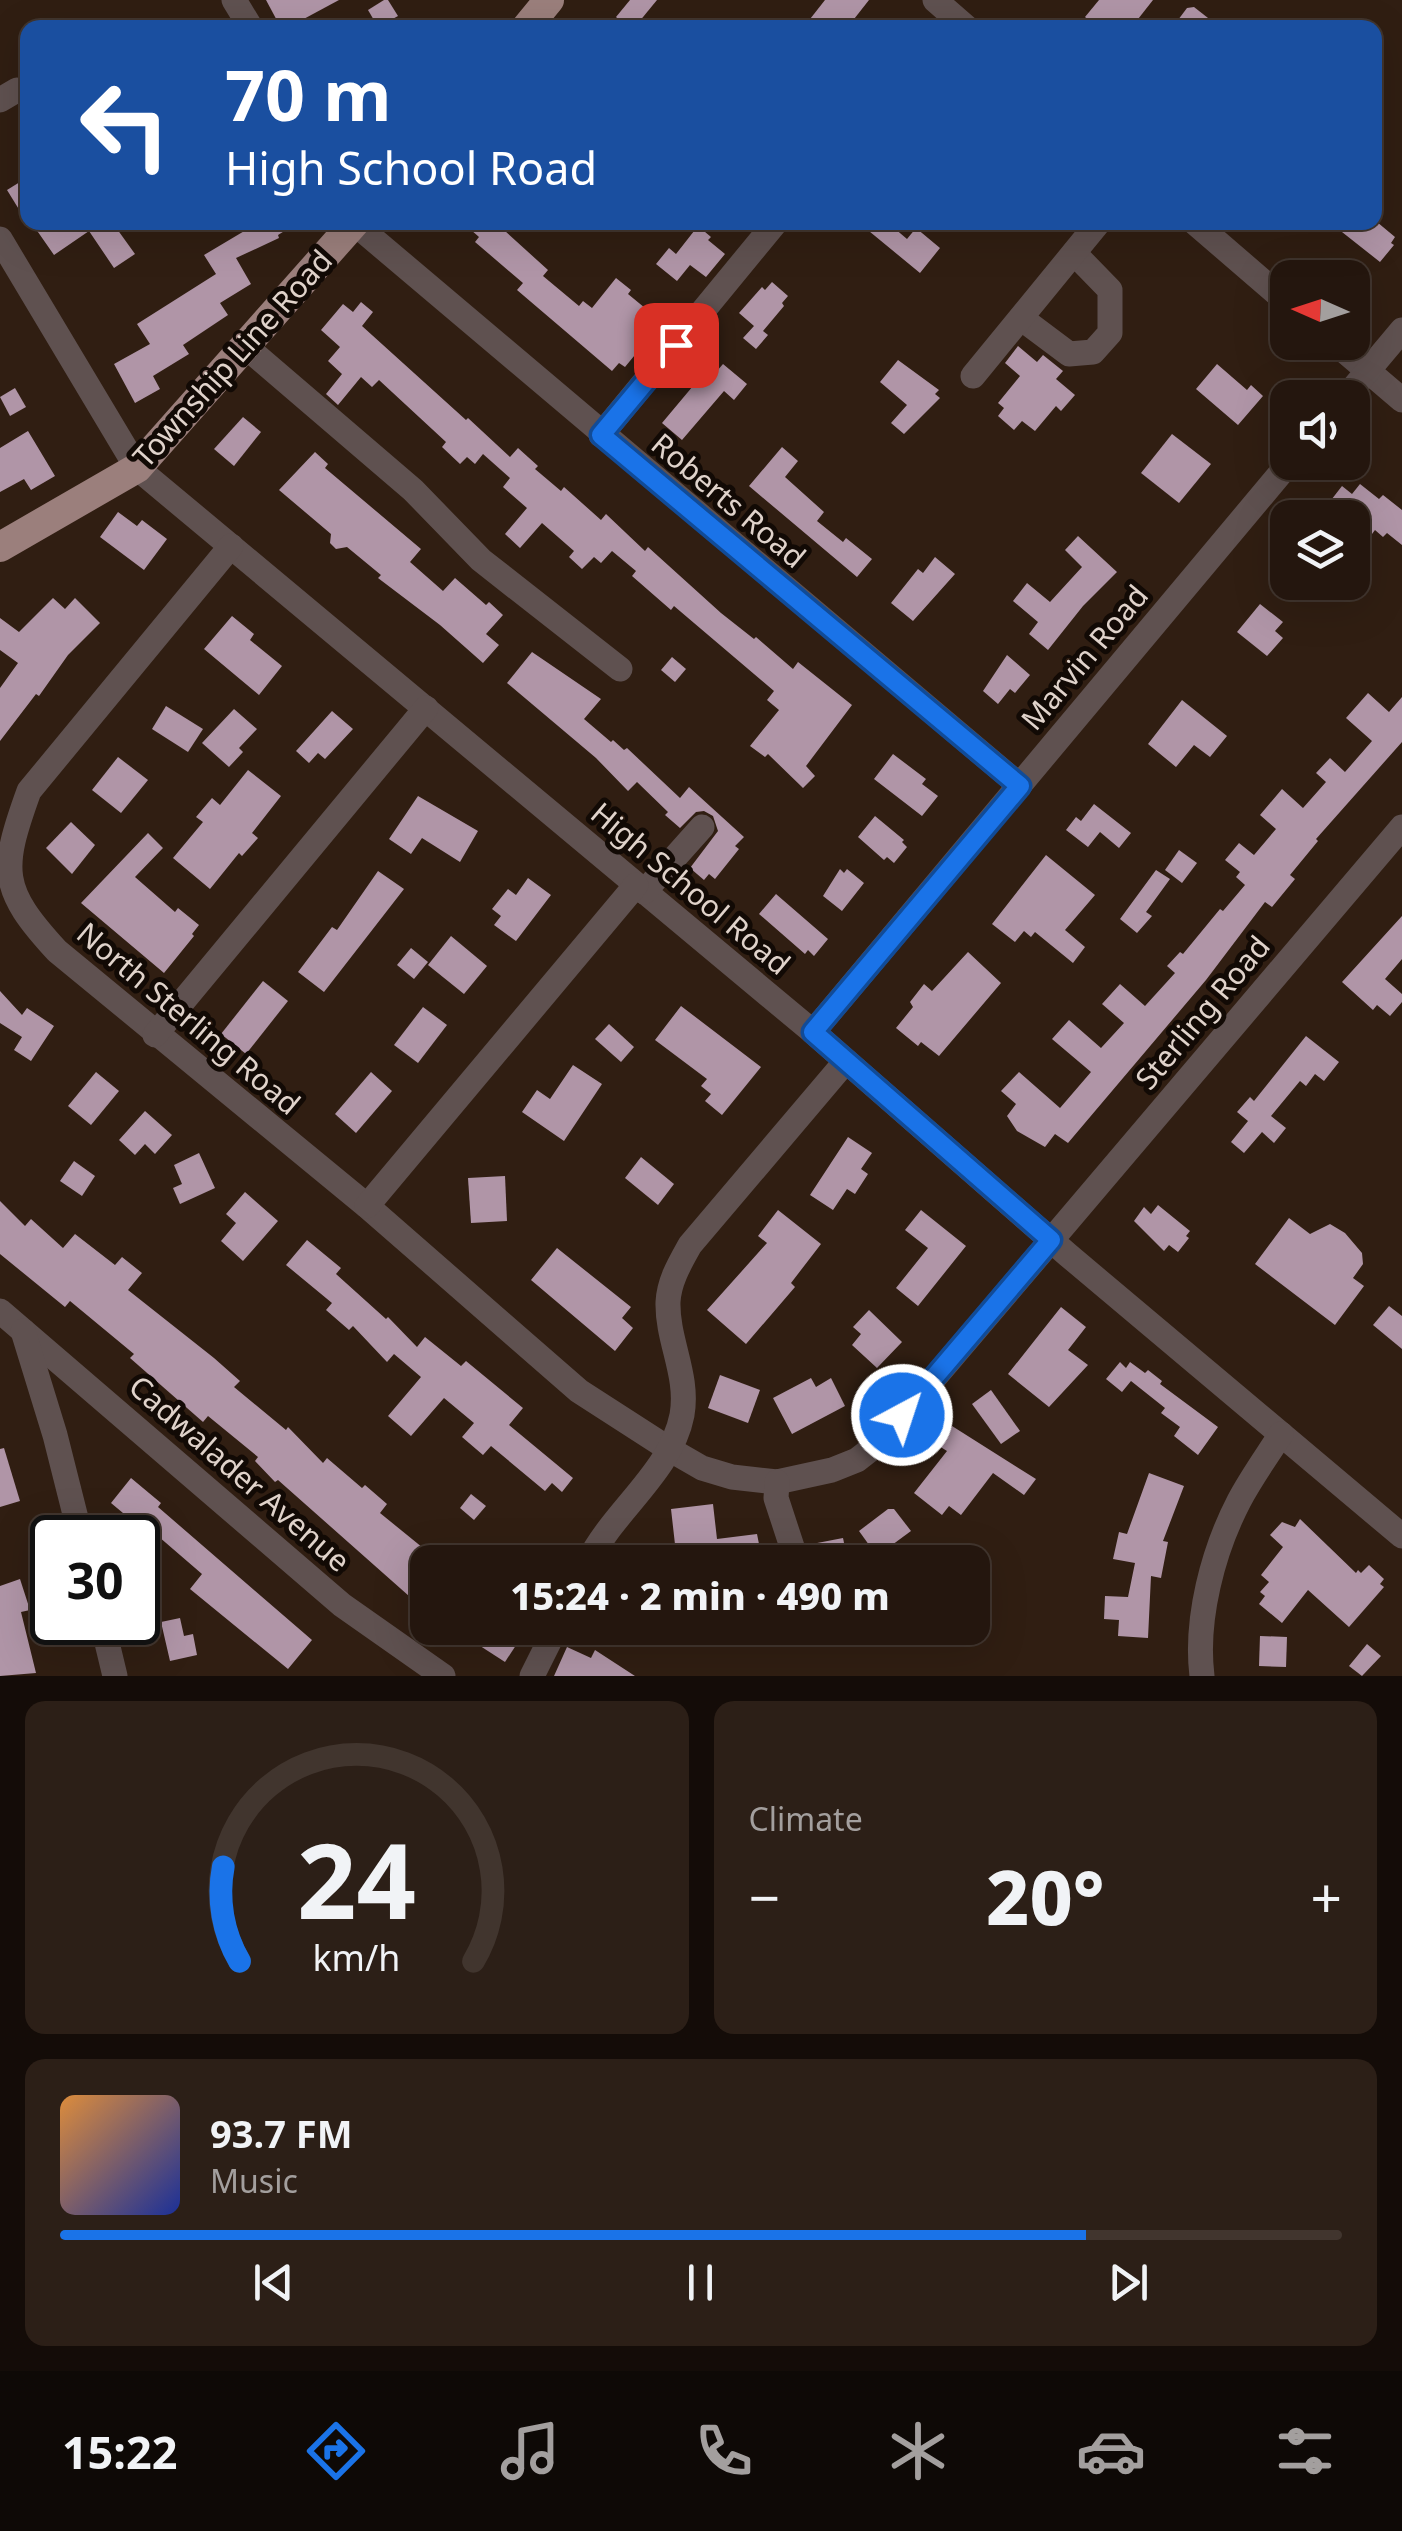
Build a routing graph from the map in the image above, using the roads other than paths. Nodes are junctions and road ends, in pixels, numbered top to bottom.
1 (548, 0) edge
2 (532, 20) edge
3 (348, 230) edge
4 (362, 230) edge
5 (768, 230) edge
6 (1093, 230) edge
7 (1203, 230) edge
8 (0, 239) edge
9 (1074, 253) junction
10 (1270, 287) edge
11 (1021, 318) junction
12 (1402, 330) edge
13 (245, 346) junction
14 (1354, 360) edge
15 (1367, 371) junction
16 (973, 376) dead end
17 (1360, 380) edge
18 (1402, 400) edge
19 (601, 435) junction
20 (137, 468) junction
21 (1275, 480) edge
22 (232, 546) junction
23 (0, 547) edge
24 (620, 668) dead end
25 (426, 708) junction
26 (1020, 786) junction
27 (702, 826) dead end
28 (1402, 827) edge
29 (640, 888) junction
30 (813, 1032) junction
31 (156, 1035) junction
32 (846, 1061) junction
33 (367, 1206) junction
34 (1051, 1240) junction
35 (0, 1311) edge
36 (22, 1331) junction
37 (1281, 1434) junction
38 (669, 1449) junction
39 (778, 1482) junction
40 (74, 1515) edge
41 (1402, 1536) edge
42 (600, 1545) edge
43 (791, 1545) edge
44 (108, 1645) edge
45 (548, 1645) edge
46 (115, 1676) edge
47 (443, 1676) edge
48 (532, 1676) edge
49 (1202, 1676) edge

1 - 2 main road
3 - 13 main road, Township Line Road
4 - 19 street, Roberts Road
5 - 19 street
6 - 9 street
7 - 10 street
8 - 20 street, High School Road
9 - 11 street
9 - 11 street
11 - 16 street
12 - 15 street
13 - 20 main road, Township Line Road
13 - 24 street
14 - 15 street
15 - 17 street
15 - 18 street
19 - 26 street, Roberts Road
20 - 22 street, High School Road
20 - 23 main road, Township Line Road
21 - 26 street, Marvin Road
22 - 25 street, High School Road
22 - 31 street, North Sterling Road
25 - 29 street, High School Road
25 - 31 street
26 - 30 street, Marvin Road
27 - 29 street
28 - 34 street, Sterling Road
29 - 30 street, High School Road
29 - 33 street
30 - 32 street, High School Road
31 - 33 street, North Sterling Road
32 - 34 street, High School Road
32 - 38 street
33 - 38 street, North Sterling Road
34 - 37 street, High School Road
34 - 39 street, Sterling Road
35 - 36 street, Cadwalader Avenue
36 - 40 street
36 - 47 street, Cadwalader Avenue
37 - 41 street, High School Road
37 - 49 street
38 - 39 street, North Sterling Road
38 - 42 street
39 - 43 street
44 - 46 street
45 - 48 street

